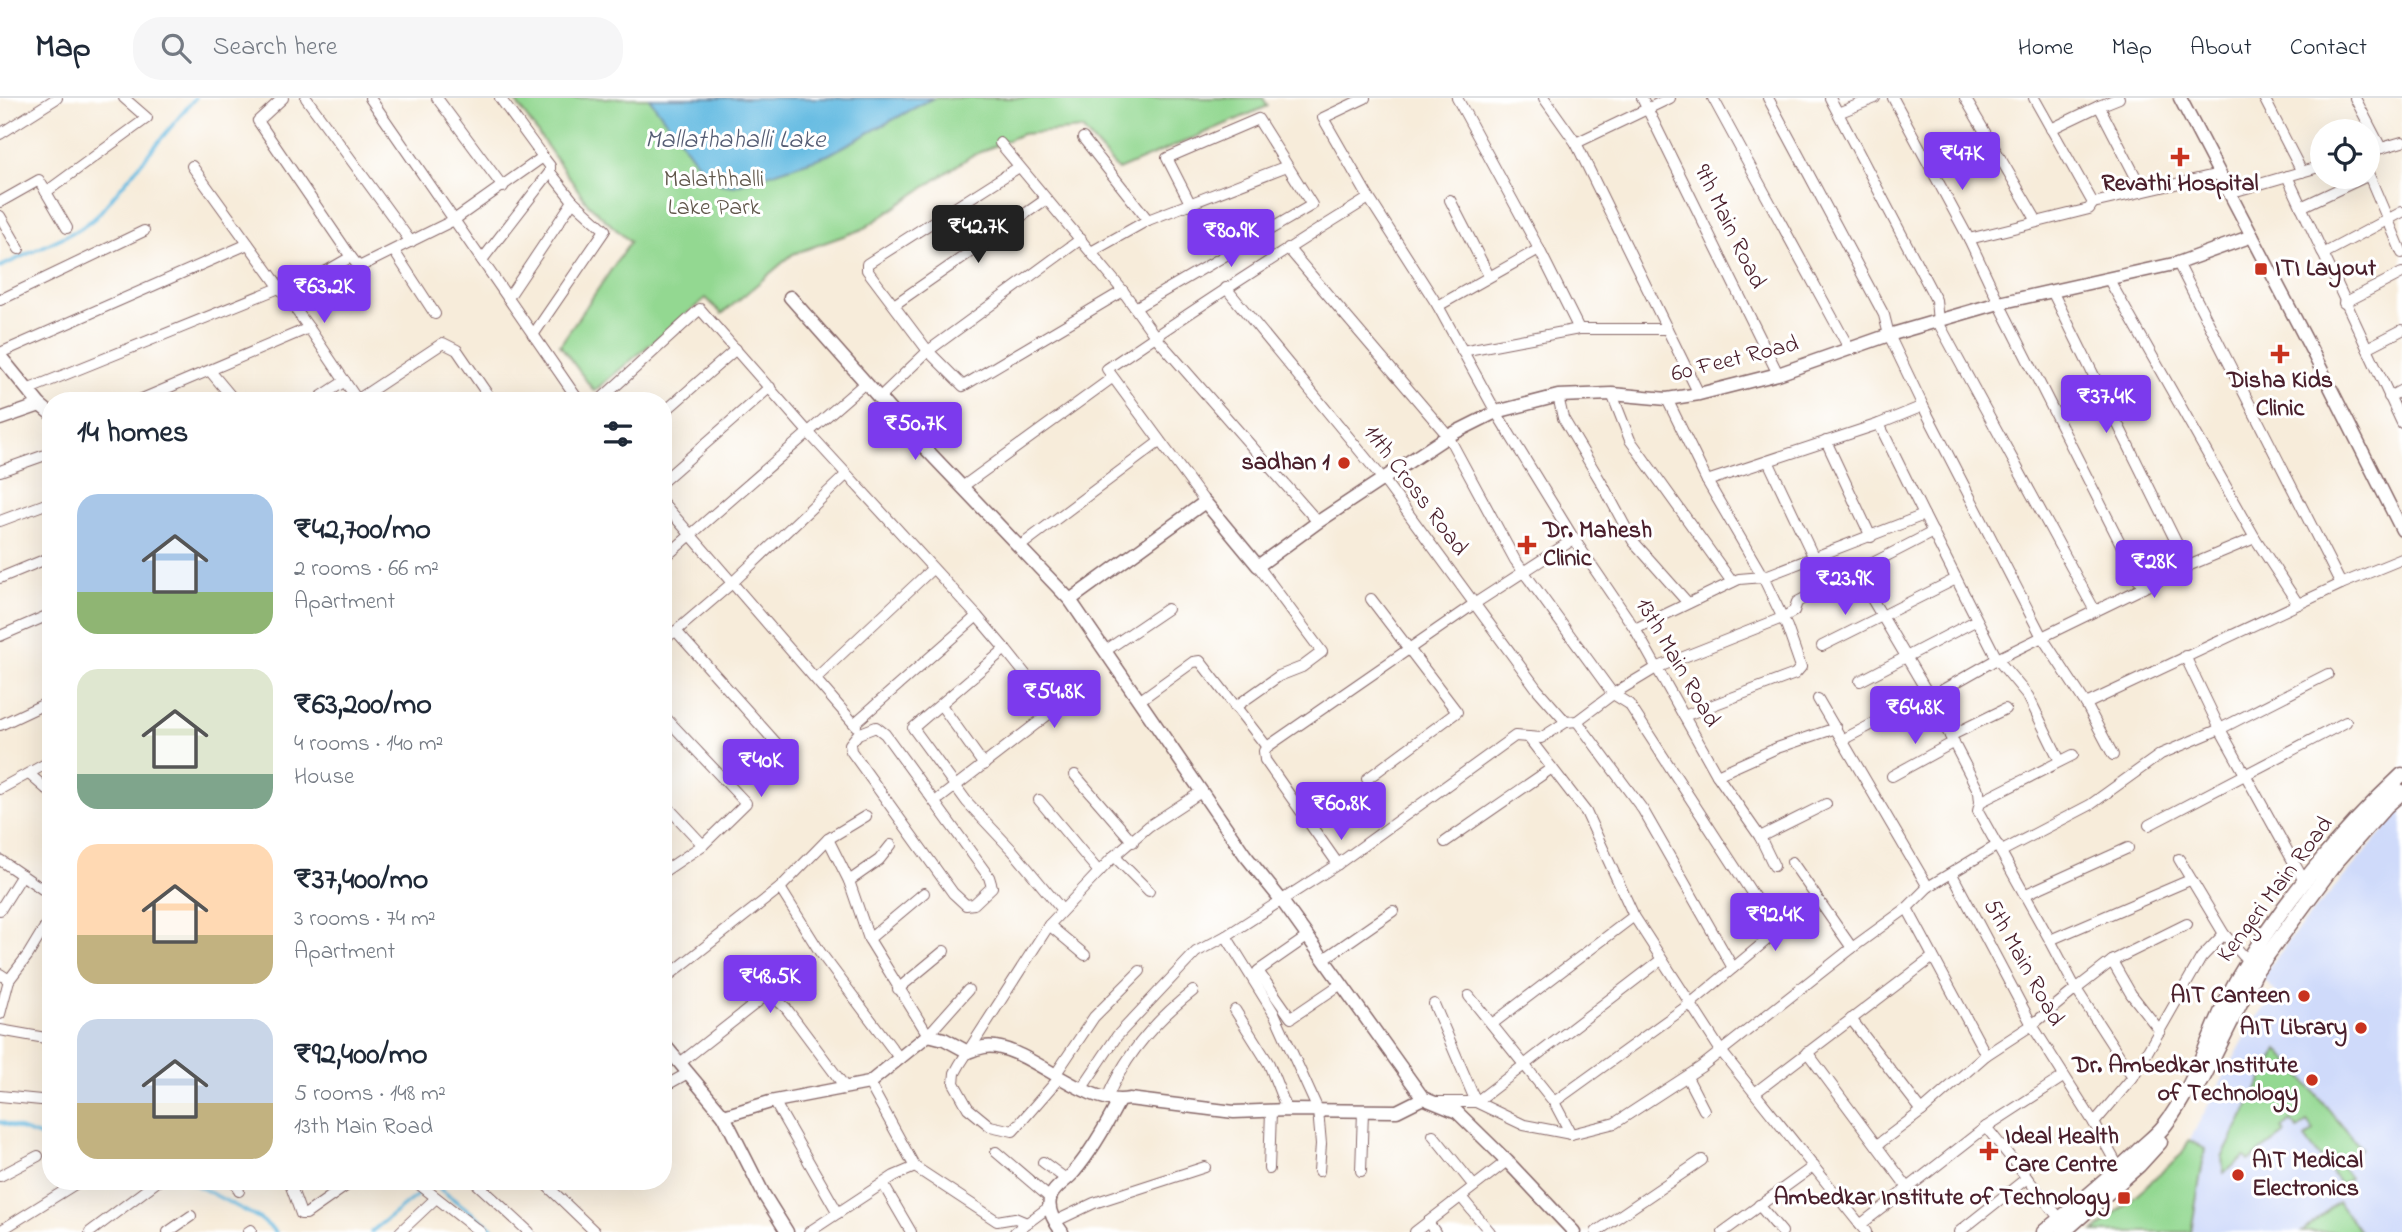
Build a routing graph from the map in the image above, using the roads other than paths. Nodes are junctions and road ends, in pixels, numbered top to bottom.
1 (57, 98) edge
2 (124, 98) edge
3 (283, 98) edge
4 (306, 98) edge
5 (370, 98) edge
6 (437, 98) edge
7 (500, 98) edge
8 (1365, 98) edge
9 (1457, 98) edge
10 (1544, 98) edge
11 (1642, 98) edge
12 (1670, 98) edge
13 (1713, 98) edge
14 (1768, 98) edge
15 (1830, 98) edge
16 (1875, 98) edge
17 (1893, 98) edge
18 (1965, 98) edge
19 (2034, 98) edge
20 (2119, 98) edge
21 (2180, 98) edge
22 (2264, 98) edge
23 (2355, 98) edge
24 (2099, 106) junction
25 (1647, 109) junction
26 (1838, 113) junction
27 (2051, 129) junction
28 (0, 134) edge
29 (1083, 138) dead end
30 (2402, 142) edge
31 (1000, 143) dead end
32 (1576, 143) junction
33 (2381, 148) joint
34 (543, 157) junction
35 (192, 166) dead end
36 (1287, 166) junction
37 (1019, 167) junction
38 (2310, 170) edge
39 (550, 172) junction
40 (2302, 172) junction
41 (2219, 174) junction
42 (2287, 176) junction
43 (503, 187) junction
44 (2338, 189) edge
45 (2374, 189) edge
46 (2143, 191) junction
47 (46, 192) junction
48 (2229, 192) junction
49 (1369, 198) junction
50 (1045, 200) junction
51 (1450, 200) dead end
52 (573, 201) junction
53 (0, 202) edge
54 (2093, 203) junction
55 (1191, 205) junction
56 (2301, 207) junction
57 (2402, 212) edge
58 (0, 216) edge
59 (2389, 218) junction
60 (454, 220) junction
61 (1148, 220) junction
62 (2037, 221) junction
63 (67, 228) dead end
64 (144, 231) dead end
65 (2252, 236) junction
66 (1081, 239) junction
67 (1969, 239) junction
68 (411, 242) junction
69 (248, 243) junction
70 (1288, 248) junction
71 (19, 249) dead end
72 (1539, 249) junction
73 (394, 251) junction
74 (1091, 252) junction
75 (2402, 253) edge
76 (2323, 254) junction
77 (351, 257) junction
78 (482, 260) junction
79 (2178, 263) junction
80 (2402, 273) edge
81 (1489, 276) junction
82 (2109, 278) junction
83 (1226, 288) junction
84 (282, 291) junction
85 (1123, 291) junction
86 (2052, 291) junction
87 (508, 298) junction
88 (790, 298) dead end
89 (0, 300) edge
90 (1999, 303) junction
91 (2344, 303) junction
92 (894, 305) junction
93 (1438, 306) junction
94 (1135, 308) junction
95 (435, 314) dead end
96 (1938, 322) junction
97 (309, 328) junction
98 (1579, 329) junction
99 (1667, 329) junction
100 (2402, 330) edge
101 (533, 335) junction
102 (1889, 335) junction
103 (1155, 336) junction
104 (2367, 348) junction
105 (736, 349) junction
106 (1850, 350) junction
107 (928, 351) junction
108 (1462, 351) junction
109 (2, 361) edge
110 (210, 371) junction
111 (1778, 374) junction
112 (1112, 377) junction
113 (345, 381) junction
114 (865, 383) junction
115 (770, 387) junction
116 (27, 390) junction
117 (2402, 390) edge
118 (163, 392) edge
119 (228, 392) edge
120 (328, 392) edge
121 (353, 392) edge
122 (370, 392) edge
123 (486, 392) edge
124 (573, 392) edge
125 (609, 392) edge
126 (1612, 394) junction
127 (1699, 394) junction
128 (1558, 396) junction
129 (2389, 397) junction
130 (879, 398) junction
131 (1667, 399) junction
132 (40, 405) joint
133 (672, 405) edge
134 (1923, 406) junction
135 (1496, 412) junction
136 (0, 419) edge
137 (2402, 423) edge
138 (1879, 424) junction
139 (808, 432) junction
140 (1448, 436) junction
141 (1826, 441) junction
142 (1159, 442) junction
143 (42, 456) edge
144 (1768, 461) junction
145 (0, 471) edge
146 (672, 473) edge
147 (846, 475) junction
148 (1382, 479) junction
149 (1707, 481) junction
150 (962, 487) junction
151 (1205, 502) junction
152 (42, 505) edge
153 (672, 514) edge
154 (1924, 514) junction
155 (0, 521) edge
156 (1318, 522) junction
157 (2402, 530) edge
158 (1933, 532) junction
159 (691, 536) junction
160 (1871, 537) junction
161 (2255, 538) junction
162 (1574, 540) junction
163 (1019, 547) junction
164 (672, 552) edge
165 (1814, 558) junction
166 (2402, 559) edge
167 (42, 562) edge
168 (1258, 566) junction
169 (2188, 566) junction
170 (932, 569) junction
171 (1856, 572) junction
172 (1524, 573) junction
173 (1763, 577) junction
174 (0, 578) edge
175 (1956, 579) junction
176 (1732, 582) junction
177 (731, 584) junction
178 (2341, 584) junction
179 (2143, 588) junction
180 (1371, 599) dead end
181 (1070, 600) junction
182 (1688, 603) junction
183 (1474, 604) junction
184 (2298, 604) junction
185 (1167, 608) dead end
186 (2095, 611) junction
187 (977, 615) junction
188 (1881, 616) junction
189 (42, 618) edge
190 (1782, 618) junction
191 (1977, 620) junction
192 (1636, 629) junction
193 (676, 631) junction
194 (672, 633) edge
195 (0, 636) edge
196 (2042, 637) junction
197 (1822, 646) dead end
198 (1005, 649) junction
199 (1410, 649) junction
200 (1105, 651) junction
201 (2185, 656) junction
202 (1906, 657) junction
203 (1997, 659) junction
204 (1656, 668) junction
205 (2328, 674) dead end
206 (816, 678) junction
207 (1860, 681) dead end
208 (1613, 694) junction
209 (1930, 697) junction
210 (1818, 699) dead end
211 (1139, 701) junction
212 (2085, 704) junction
213 (42, 705) edge
214 (941, 705) junction
215 (1235, 707) junction
216 (2005, 709) dead end
217 (1684, 716) junction
218 (1577, 721) junction
219 (1566, 722) junction
220 (2346, 722) dead end
221 (0, 724) edge
222 (672, 725) edge
223 (856, 728) junction
224 (1836, 728) junction
225 (2220, 729) junction
226 (1528, 737) junction
227 (1952, 739) junction
228 (1842, 740) junction
229 (1267, 747) junction
230 (786, 754) dead end
231 (2073, 754) dead end
232 (2113, 755) dead end
233 (2060, 761) junction
234 (985, 765) junction
235 (42, 766) edge
236 (1552, 768) junction
237 (29, 774) junction
238 (1075, 775) dead end
239 (1717, 775) junction
240 (2245, 775) junction
241 (2402, 775) edge
242 (1892, 776) dead end
243 (1367, 779) dead end
244 (42, 785) edge
245 (955, 786) junction
246 (0, 789) edge
247 (1201, 792) junction
248 (2402, 792) edge
249 (940, 799) dead end
250 (1039, 800) dead end
251 (1980, 802) junction
252 (1826, 804) dead end
253 (672, 812) edge
254 (866, 816) dead end
255 (2149, 825) dead end
256 (1760, 837) junction
257 (828, 839) junction
258 (1133, 842) junction
259 (1445, 842) dead end
260 (703, 845) junction
261 (891, 845) dead end
262 (2000, 848) junction
263 (2128, 848) dead end
264 (1114, 856) junction
265 (2179, 859) dead end
266 (0, 860) edge
267 (1792, 862) dead end
268 (1338, 863) junction
269 (672, 866) edge
270 (1774, 866) dead end
271 (1099, 872) junction
272 (1952, 874) junction
273 (22, 875) junction
274 (849, 880) junction
275 (2190, 880) junction
276 (2304, 881) junction
277 (1928, 887) junction
278 (780, 888) junction
279 (42, 889) edge
280 (1149, 891) dead end
281 (924, 893) dead end
282 (2026, 894) junction
283 (1282, 901) junction
284 (1907, 908) junction
285 (0, 910) edge
286 (1062, 910) junction
287 (1393, 911) dead end
288 (1634, 916) junction
289 (2187, 924) dead end
290 (1049, 925) junction
291 (42, 932) edge
292 (2224, 934) junction
293 (1226, 936) junction
294 (1307, 937) junction
295 (869, 939) junction
296 (2050, 940) junction
297 (1852, 948) junction
298 (944, 951) dead end
299 (1085, 956) dead end
300 (1933, 957) junction
301 (1324, 959) junction
302 (1661, 960) junction
303 (2112, 961) junction
304 (2248, 961) junction
305 (1733, 968) junction
306 (1140, 971) dead end
307 (672, 973) edge
308 (4, 977) edge
309 (1341, 984) junction
310 (2242, 984) junction
311 (898, 989) junction
312 (2076, 989) junction
313 (968, 990) dead end
314 (1193, 991) dead end
315 (1469, 996) dead end
316 (1434, 1004) dead end
317 (1690, 1004) junction
318 (1235, 1010) dead end
319 (0, 1014) edge
320 (1851, 1018) junction
321 (1492, 1024) junction
322 (2032, 1025) junction
323 (0, 1030) edge
324 (2160, 1031) junction
325 (928, 1035) junction
326 (42, 1037) edge
327 (1721, 1051) junction
328 (968, 1052) junction
329 (1807, 1052) junction
330 (672, 1054) edge
331 (1986, 1055) junction
332 (900, 1059) junction
333 (1525, 1065) junction
334 (684, 1068) junction
335 (1057, 1076) junction
336 (1687, 1077) junction
337 (2063, 1077) junction
338 (2133, 1077) junction
339 (672, 1079) edge
340 (869, 1083) junction
341 (845, 1087) junction
342 (1082, 1088) junction
343 (1756, 1092) junction
344 (0, 1097) edge
345 (42, 1100) edge
346 (1113, 1100) junction
347 (1428, 1100) junction
348 (774, 1101) junction
349 (1476, 1102) junction
350 (1554, 1102) junction
351 (1287, 1110) junction
352 (1318, 1110) junction
353 (1704, 1110) dead end
354 (1270, 1111) junction
355 (1363, 1111) junction
356 (1922, 1111) junction
357 (724, 1116) junction
358 (2094, 1123) junction
359 (1986, 1127) junction
360 (1571, 1134) junction
361 (1433, 1135) dead end
362 (1877, 1145) junction
363 (996, 1152) dead end
364 (38, 1156) dead end
365 (1702, 1160) dead end
366 (1507, 1161) junction
367 (1043, 1162) dead end
368 (1814, 1166) junction
369 (915, 1167) junction
370 (1205, 1167) dead end
371 (1269, 1169) dead end
372 (1319, 1171) dead end
373 (1361, 1171) dead end
374 (2121, 1174) junction
375 (0, 1175) edge
376 (2027, 1178) junction
377 (1066, 1179) junction
378 (883, 1184) junction
379 (1474, 1186) junction
380 (1908, 1188) junction
381 (65, 1190) edge
382 (146, 1190) edge
383 (292, 1190) edge
384 (340, 1190) edge
385 (427, 1190) edge
386 (484, 1190) edge
387 (551, 1190) edge
388 (433, 1195) junction
389 (1461, 1197) junction
390 (1049, 1203) junction
391 (1759, 1205) junction
392 (838, 1213) junction
393 (191, 1216) dead end
394 (1429, 1222) junction
395 (1027, 1223) junction
396 (2062, 1226) edge
397 (1059, 1227) edge
398 (1863, 1229) edge
399 (0, 1231) edge
400 (90, 1232) edge
401 (168, 1232) edge
402 (400, 1232) edge
403 (480, 1232) edge
404 (529, 1232) edge
405 (595, 1232) edge
406 (786, 1232) edge
407 (809, 1232) edge
408 (911, 1232) edge
409 (1016, 1232) edge
410 (1415, 1232) edge
411 (1435, 1232) edge
412 (1490, 1232) edge
413 (1574, 1232) edge
414 (1596, 1232) edge
415 (1723, 1232) edge
416 (1782, 1232) edge
417 (1959, 1232) edge
418 (2044, 1232) edge

1 - 28 street
2 - 47 street
3 - 77 street
4 - 68 street
5 - 60 street
6 - 43 street
7 - 34 street
8 - 49 street, 13th Main Road
9 - 72 street
10 - 32 street
11 - 25 street, 9th Main Road
12 - 25 street
13 - 106 street
14 - 102 street
15 - 26 street
16 - 26 street
17 - 67 street
18 - 62 street
19 - 27 street
20 - 24 street
21 - 41 street
22 - 40 street
23 - 33 street
24 - 27 street
24 - 46 street
25 - 32 street
25 - 111 street, 9th Main Road
26 - 96 street
27 - 54 street
29 - 61 street
30 - 33 street
31 - 37 street
32 - 99 street
34 - 39 street
34 - 43 street
35 - 69 street
36 - 55 street
36 - 55 street
36 - 94 street
37 - 50 street
37 - 92 street
38 - 40 street
39 - 52 street
39 - 78 street
40 - 42 street
41 - 46 street
41 - 48 street
42 - 48 street
42 - 56 street
43 - 60 street
44 - 56 street
45 - 59 street
46 - 54 street
47 - 53 street
47 - 63 street
48 - 65 street
49 - 70 street
49 - 93 street, 13th Main Road
50 - 66 street
50 - 92 street
51 - 81 street
52 - 87 street
52 - 101 street
54 - 62 street
55 - 61 street
56 - 76 street
57 - 59 street
58 - 71 street
59 - 75 street
59 - 76 street
60 - 68 street
60 - 78 street
61 - 74 street
62 - 67 street
64 - 89 street
65 - 79 street, 60 Feet Road
65 - 157 street
66 - 74 street
66 - 107 street
67 - 90 street
68 - 73 street
69 - 84 street
69 - 109 street
70 - 83 street
70 - 140 street
72 - 81 street
72 - 98 street
73 - 77 street
73 - 95 street
74 - 85 street
76 - 91 street
77 - 84 street
78 - 87 street
79 - 82 street, 60 Feet Road
79 - 178 street
80 - 91 street
81 - 93 street
82 - 86 street, 60 Feet Road
82 - 161 street
83 - 103 street
83 - 148 street, 11th Cross Road
84 - 97 street
84 - 116 street
85 - 94 street
85 - 107 street
86 - 90 street, 60 Feet Road
86 - 169 street
87 - 101 street
88 - 114 street
90 - 96 street, 60 Feet Road
90 - 179 street
91 - 104 street
92 - 107 street
93 - 108 street, 13th Main Road
94 - 103 street
96 - 102 street, 60 Feet Road
96 - 186 street
97 - 110 street
97 - 113 street
98 - 99 street
98 - 108 street
99 - 127 street
100 - 104 street
101 - 124 street
102 - 106 street, 60 Feet Road
102 - 134 street
103 - 112 street
103 - 156 street
104 - 129 street
105 - 115 street
105 - 125 street
105 - 133 street
106 - 111 street, 60 Feet Road
107 - 130 street
108 - 135 street, 13th Main Road
109 - 116 street
110 - 118 street
110 - 119 street
111 - 127 street, 60 Feet Road
112 - 142 street
112 - 150 street
113 - 120 street
113 - 121 street
114 - 130 street
114 - 139 street
115 - 139 street
115 - 146 street
116 - 132 street
117 - 129 street
122 - 123 street
126 - 128 street, 60 Feet Road
126 - 131 street, 60 Feet Road
126 - 176 street
127 - 131 street, 60 Feet Road
128 - 135 street, 60 Feet Road
128 - 182 street
129 - 137 street
130 - 150 street
131 - 149 street
132 - 136 street
134 - 138 street
134 - 196 street
135 - 140 street, 60 Feet Road
135 - 162 street, 13th Main Road
138 - 141 street
138 - 154 street
139 - 147 street
139 - 159 street
140 - 148 street, 60 Feet Road
140 - 172 street
141 - 144 street
141 - 160 street
142 - 151 street
142 - 163 street
143 - 145 street
144 - 149 street
144 - 165 street
147 - 170 street
147 - 177 street
148 - 156 street, 60 Feet Road
148 - 183 street, 11th Cross Road
149 - 173 street
150 - 163 street
151 - 168 street
151 - 181 street
152 - 155 street
153 - 159 street
154 - 158 street
154 - 160 street
156 - 168 street, 60 Feet Road
158 - 171 street
158 - 175 street
159 - 164 street
159 - 177 street
160 - 165 street
161 - 169 street
161 - 184 street
162 - 172 street
162 - 192 street, 13th Main Road
163 - 181 street
165 - 173 street
166 - 178 street
167 - 174 street
168 - 215 street
169 - 179 street
170 - 187 street
170 - 206 street
171 - 188 street
171 - 190 street
172 - 183 street
172 - 208 street
173 - 176 street
173 - 190 street
175 - 188 street
175 - 191 street
176 - 182 street
177 - 193 street
177 - 206 street
178 - 184 street
179 - 186 street
180 - 199 street
181 - 200 street
182 - 192 street
183 - 199 street
183 - 219 street, 11th Cross Road
184 - 201 street
185 - 200 street
186 - 196 street
187 - 198 street
187 - 223 street
188 - 197 street
188 - 202 street
189 - 195 street
190 - 204 street
190 - 217 street
191 - 202 street
191 - 203 street
192 - 204 street, 13th Main Road
193 - 194 street
193 - 230 street
196 - 203 street
196 - 212 street
198 - 214 street
198 - 234 street
199 - 229 street
199 - 243 street
200 - 211 street
201 - 212 street
201 - 225 street
202 - 207 street
202 - 209 street
203 - 209 street
203 - 233 street
204 - 208 street
204 - 217 street, 13th Main Road
205 - 225 street
206 - 223 street
208 - 218 street
208 - 305 street
209 - 227 street
209 - 228 street
210 - 224 street
211 - 215 street
211 - 247 street
212 - 232 street
213 - 221 street
214 - 234 street
214 - 245 street
215 - 229 street
216 - 227 street
217 - 239 street, 13th Main Road
218 - 219 street
218 - 305 street
219 - 226 street
220 - 240 street
222 - 260 street
223 - 223 street
224 - 228 street
224 - 239 street
225 - 240 street
225 - 262 street
226 - 236 street
226 - 268 street
227 - 242 street
227 - 251 street
228 - 277 street
229 - 268 street
231 - 233 street
233 - 251 street
234 - 245 street
235 - 237 street
236 - 259 street
236 - 288 street
237 - 244 street
237 - 246 street
238 - 258 street
239 - 256 street, 13th Main Road
240 - 255 street
240 - 276 street
241 - 276 main road, Kengeri Main Road
245 - 249 street
245 - 286 street
247 - 258 street
247 - 283 street
248 - 310 main road, Kengeri Main Road
250 - 271 street
251 - 262 street
252 - 256 street
253 - 260 street
254 - 257 street
256 - 270 street, 13th Main Road
257 - 274 street
257 - 278 street
258 - 264 street
260 - 269 street
261 - 274 street
262 - 272 street
262 - 282 street
263 - 282 street
264 - 271 street
264 - 280 street
265 - 275 street
266 - 273 street
267 - 297 street
268 - 283 street
271 - 286 street
272 - 277 street
272 - 322 street, 5th Main Road
273 - 279 street
273 - 285 street
274 - 295 street
275 - 292 street
275 - 296 street
276 - 304 main road, Kengeri Main Road
277 - 284 street
278 - 307 street
278 - 332 street
281 - 295 street
282 - 296 street
283 - 293 street
283 - 294 street
284 - 297 street
284 - 300 street
286 - 290 street
287 - 301 street
288 - 302 street
288 - 321 street
289 - 303 street
290 - 299 street
290 - 328 street
291 - 308 street
292 - 304 street
292 - 324 street
293 - 342 street
293 - 352 street
294 - 301 street
294 - 309 street
295 - 311 street
296 - 312 street
297 - 327 street
298 - 311 street
300 - 320 street
300 - 331 street
301 - 309 street
302 - 317 street
302 - 333 street
303 - 312 street
303 - 324 street
304 - 310 main road, Kengeri Main Road
305 - 317 street
306 - 335 street
308 - 319 street
309 - 347 street
310 - 374 main road, Kengeri Main Road
311 - 325 street
312 - 322 street
312 - 338 street
313 - 325 street
314 - 346 street
315 - 321 street
316 - 349 street
317 - 327 street
317 - 350 street
318 - 351 street
320 - 329 street
320 - 356 street
321 - 333 street
322 - 331 street
322 - 337 street, 5th Main Road
323 - 326 street
324 - 338 street
325 - 328 street
325 - 332 street
327 - 336 street
327 - 343 street
328 - 335 street
328 - 335 street
329 - 343 street
329 - 362 street
330 - 334 street
331 - 356 street
332 - 340 street
333 - 349 street
333 - 350 street
334 - 339 street
334 - 341 street
334 - 357 street
335 - 342 street
336 - 353 street
336 - 360 street
337 - 358 street, 5th Main Road
337 - 359 street
338 - 358 street
340 - 341 street
340 - 369 street
341 - 348 street
342 - 346 street
343 - 368 street
344 - 345 street
346 - 354 street
346 - 377 street
347 - 349 street
347 - 355 street
347 - 366 street
348 - 357 street
348 - 392 street
349 - 360 street
350 - 360 street
351 - 352 street
351 - 354 street
352 - 355 street
352 - 372 street
354 - 371 street
355 - 373 street
356 - 362 street
357 - 406 street
358 - 374 street, 5th Main Road
359 - 376 street
359 - 380 street
361 - 379 street
362 - 380 street
363 - 390 street
364 - 375 street
365 - 414 street
366 - 379 street
366 - 413 street
367 - 377 street
368 - 391 street
368 - 398 street
369 - 378 street
369 - 395 street
370 - 397 street
374 - 396 main road, Kengeri Main Road
376 - 396 street
376 - 417 street
377 - 390 street
378 - 392 street
378 - 408 street
379 - 389 street
380 - 398 street
381 - 399 street
382 - 400 street
383 - 384 street
385 - 388 street
386 - 404 street
387 - 405 street
388 - 402 street
388 - 403 street
389 - 394 street
389 - 412 street
390 - 395 street
390 - 397 street
391 - 415 street
391 - 416 street
392 - 407 street
393 - 401 street
394 - 410 street
394 - 411 street
395 - 409 street
396 - 418 main road, Kengeri Main Road

